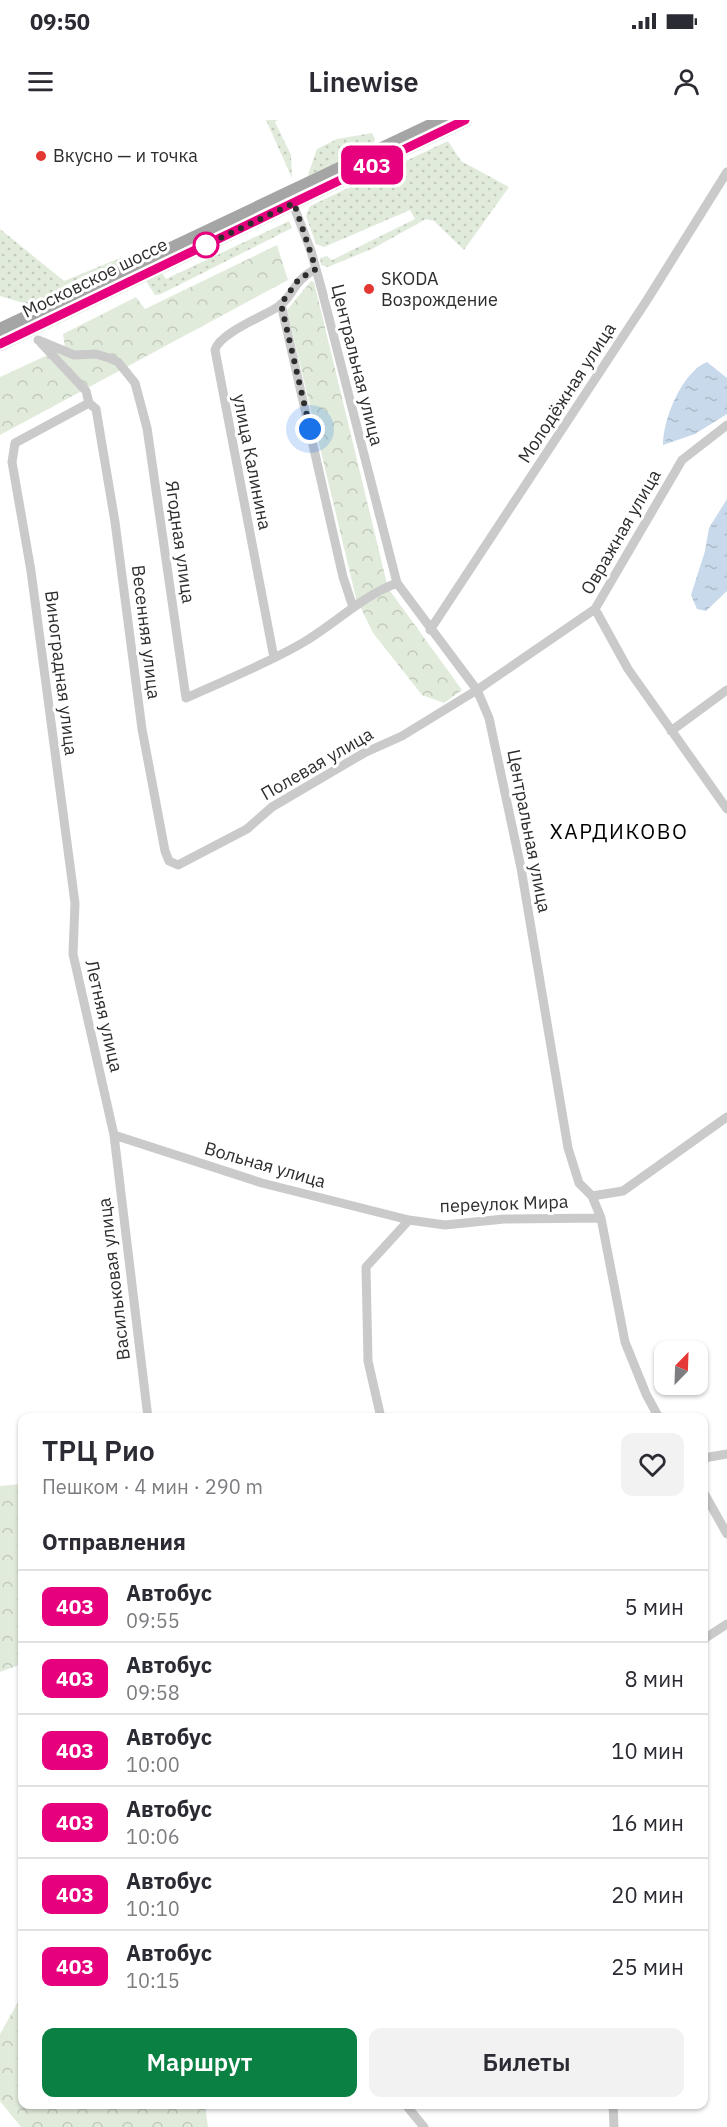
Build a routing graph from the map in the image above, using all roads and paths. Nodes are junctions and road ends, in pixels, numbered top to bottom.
1 (443, 120) edge
2 (465, 120) edge
3 (727, 172) edge
4 (291, 199) junction
5 (316, 269) junction
6 (280, 305) junction
7 (0, 330) edge
8 (34, 335) junction
9 (0, 344) edge
10 (89, 403) junction
11 (727, 425) edge
12 (397, 583) junction
13 (353, 608) junction
14 (595, 609) junction
15 (430, 630) junction
16 (274, 658) junction
17 (477, 690) junction
18 (727, 690) edge
19 (671, 731) junction
20 (727, 809) edge
21 (175, 865) joint
22 (75, 903) joint
23 (727, 1117) edge
24 (114, 1136) junction
25 (592, 1196) junction
26 (601, 1218) junction
27 (409, 1220) junction
28 (147, 1413) edge
29 (380, 1413) edge
30 (656, 1413) edge
31 (727, 1454) edge
32 (708, 1457) edge
33 (708, 1500) edge
34 (727, 1534) edge
35 (727, 1624) edge
36 (708, 1636) edge
37 (409, 2109) edge
38 (613, 2109) edge
39 (424, 2127) edge
40 (614, 2127) edge

1 - 4 main road, Московское шоссе
2 - 4 main road, Московское шоссе
3 - 15 street, Молодёжная улица
4 - 5 street, Центральная улица
4 - 7 main road, Московское шоссе
4 - 8 main road, Московское шоссе
5 - 6 street
5 - 12 street, Центральная улица
6 - 13 street
6 - 16 street, улица Калинина
8 - 9 main road, Московское шоссе
8 - 10 street, Весенняя улица
8 - 16 street, Ягодная улица
10 - 21 street, Весенняя улица
10 - 22 street, Виноградная улица
11 - 14 street, Овражная улица
12 - 13 street
12 - 15 street, Центральная улица
13 - 16 street
14 - 17 street, Овражная улица
14 - 19 street
15 - 17 street, Центральная улица
17 - 21 street, Полевая улица
17 - 25 street, Центральная улица
18 - 19 street
19 - 20 street
22 - 24 street, Летняя улица
23 - 25 street
24 - 27 street, Вольная улица
24 - 28 street, Васильковая улица
25 - 26 street, Центральная улица
26 - 27 street, переулок Мира
26 - 30 street, Центральная улица
27 - 29 street
31 - 32 street
33 - 34 street
35 - 36 street
37 - 39 street
38 - 40 street

